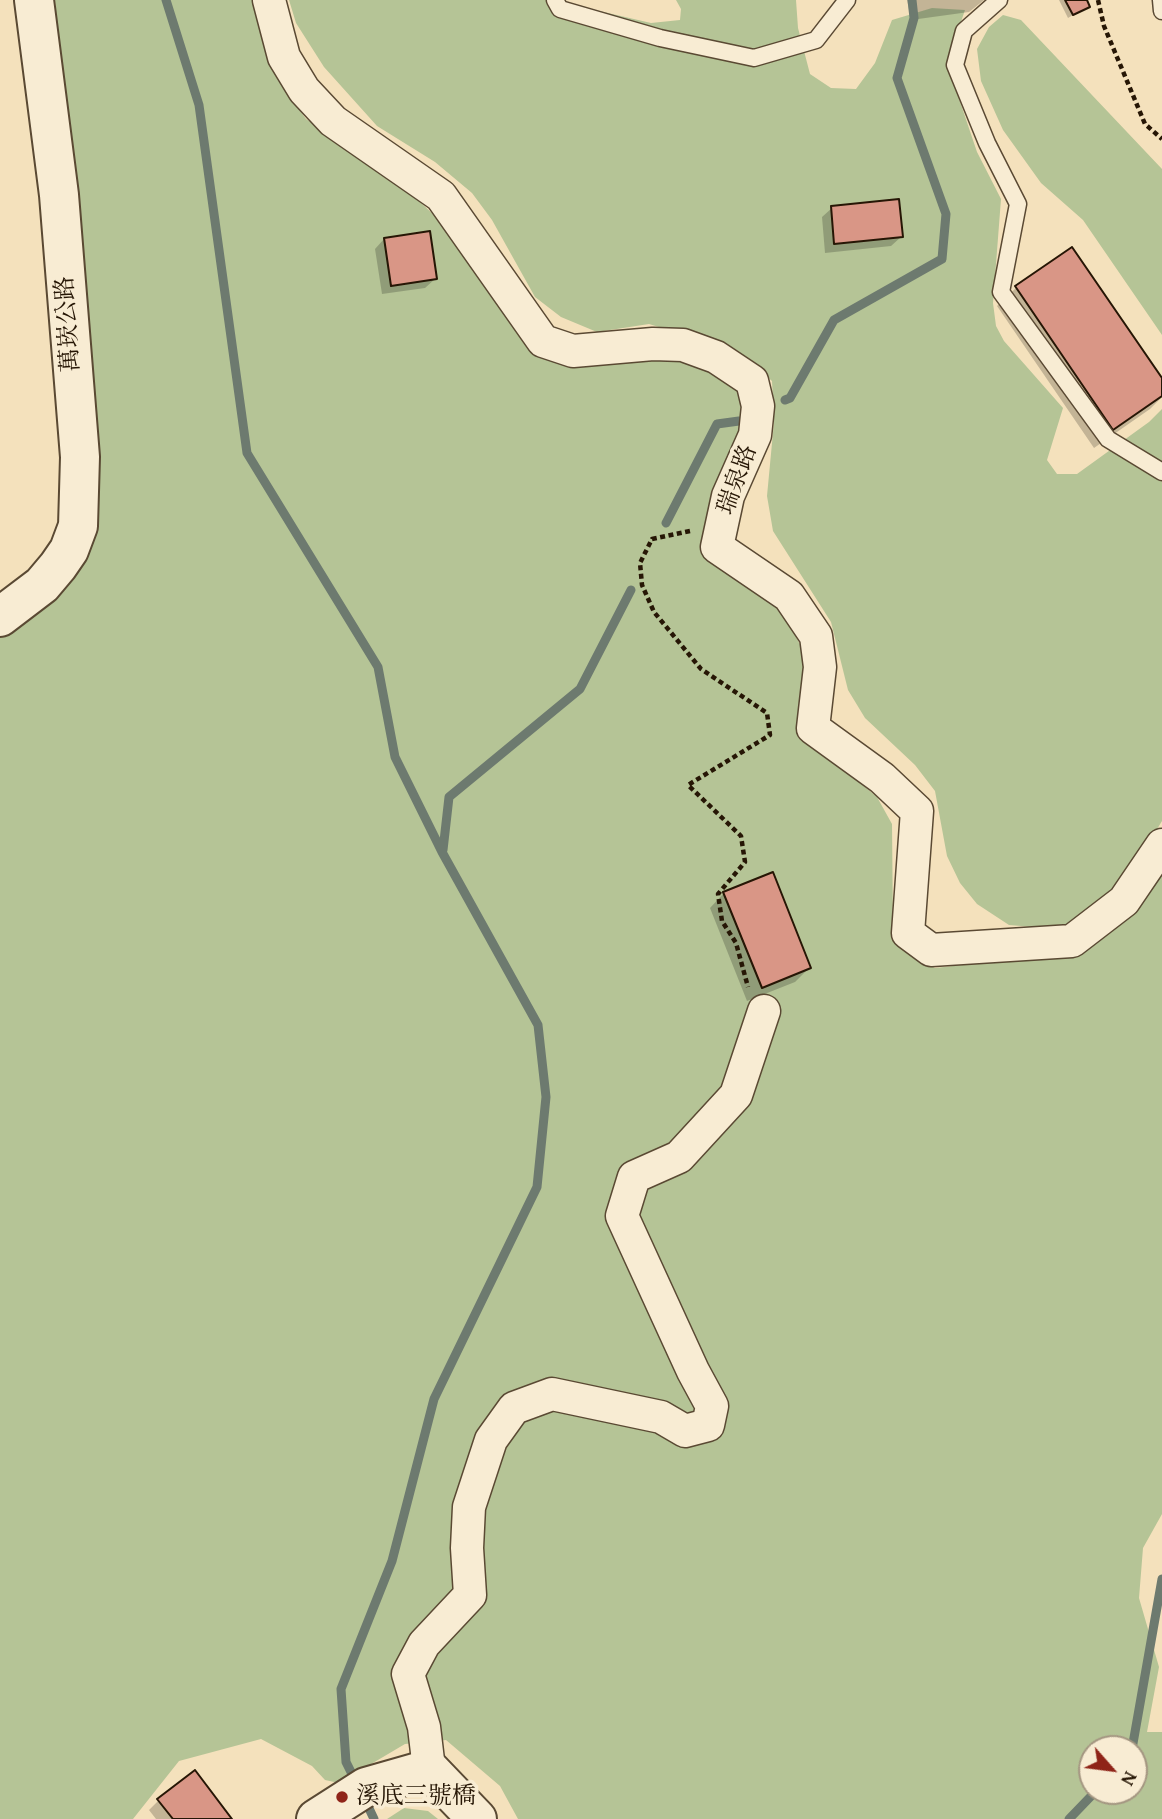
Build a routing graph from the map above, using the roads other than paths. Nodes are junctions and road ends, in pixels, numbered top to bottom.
1 (34, 0) edge
2 (269, 0) edge
3 (555, 0) edge
4 (847, 0) edge
5 (999, 0) edge
6 (1161, 0) edge
7 (1162, 11) edge
8 (1162, 472) edge
9 (0, 617) edge
10 (1162, 845) edge
11 (764, 1011) road end
12 (429, 1769) junction
13 (342, 1802) edge
14 (477, 1819) edge

1 - 9 street, 萬崁公路
2 - 10 street, 瑞泉路
3 - 4 lane
5 - 8 lane
6 - 7 lane
11 - 12 street
12 - 13 street
12 - 14 street

